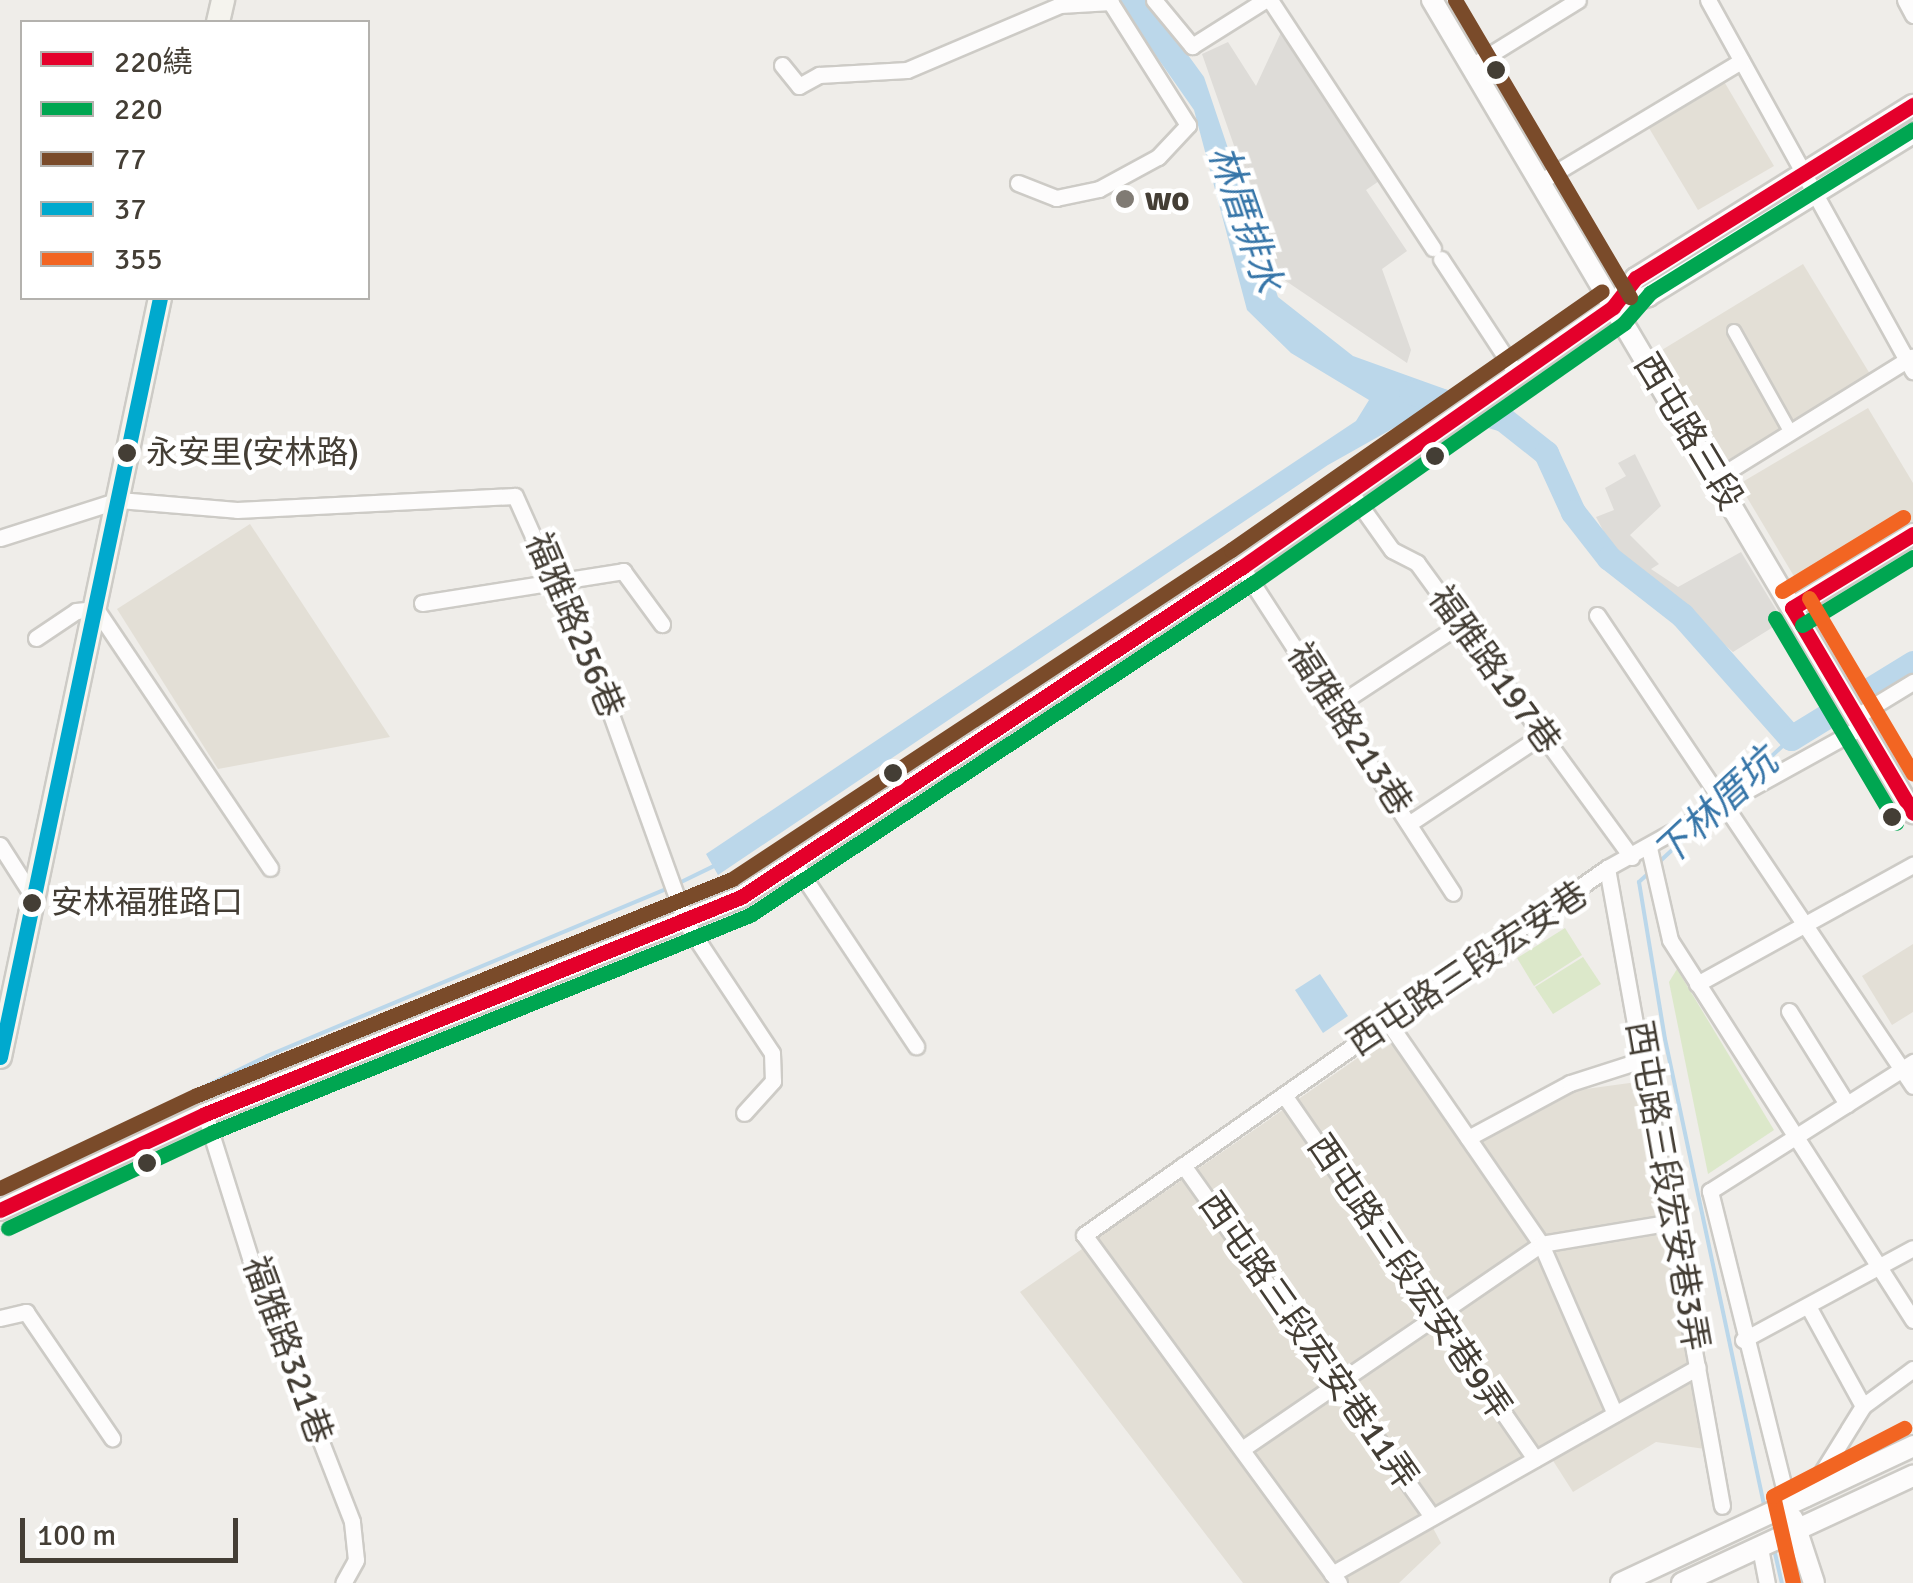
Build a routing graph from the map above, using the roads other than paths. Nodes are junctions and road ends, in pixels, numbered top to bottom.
1 (1154, 0) edge
2 (1267, 0) edge
3 (1432, 0) edge
4 (1578, 0) edge
5 (1708, 0) edge
6 (1905, 0) edge
7 (1110, 1) edge
8 (1913, 15) edge
9 (1741, 61) junction
10 (782, 65) dead end
11 (1470, 66) junction
12 (1913, 105) edge
13 (1188, 126) junction
14 (1913, 133) edge
15 (1018, 183) dead end
16 (1538, 183) junction
17 (1808, 184) junction
18 (1116, 187) dead end
19 (160, 300) edge
20 (1614, 307) junction
21 (1734, 331) dead end
22 (1911, 362) edge
23 (1516, 373) junction
24 (1790, 431) junction
25 (1715, 479) junction
26 (1350, 491) junction
27 (120, 500) junction
28 (1913, 534) edge
29 (0, 538) edge
30 (1242, 567) junction
31 (557, 586) junction
32 (422, 603) dead end
33 (1792, 608) junction
34 (96, 609) junction
35 (1597, 615) dead end
36 (662, 624) dead end
37 (1461, 624) junction
38 (36, 638) dead end
39 (1913, 682) edge
40 (1336, 706) junction
41 (1854, 711) junction
42 (1541, 736) junction
43 (1724, 801) junction
44 (1913, 813) edge
45 (1410, 823) junction
46 (0, 845) edge
47 (1650, 848) junction
48 (1630, 857) junction
49 (795, 864) junction
50 (1913, 865) edge
51 (270, 868) dead end
52 (1607, 868) junction
53 (1453, 892) dead end
54 (32, 895) junction
55 (686, 923) junction
56 (1806, 924) junction
57 (1697, 984) junction
58 (1789, 1012) dead end
59 (1388, 1022) junction
60 (916, 1046) dead end
61 (0, 1056) edge
62 (1645, 1059) junction
63 (1908, 1065) edge
64 (1913, 1086) edge
65 (1284, 1094) junction
66 (1847, 1104) junction
67 (744, 1113) dead end
68 (206, 1114) junction
69 (1468, 1138) junction
70 (1794, 1138) junction
71 (1183, 1166) junction
72 (0, 1210) edge
73 (1673, 1222) junction
74 (1541, 1244) junction
75 (1913, 1248) edge
76 (1878, 1268) junction
77 (1808, 1306) junction
78 (1436, 1316) junction
79 (0, 1318) edge
80 (1913, 1320) edge
81 (1744, 1340) junction
82 (1698, 1367) junction
83 (1913, 1370) edge
84 (1338, 1384) junction
85 (1863, 1406) junction
86 (1614, 1414) junction
87 (112, 1438) dead end
88 (1913, 1446) edge
89 (1242, 1449) junction
90 (1534, 1459) junction
91 (1913, 1476) edge
92 (1722, 1506) dead end
93 (1780, 1512) junction
94 (1432, 1517) junction
95 (1776, 1540) junction
96 (1336, 1578) edge
97 (343, 1583) edge
98 (1621, 1583) edge
99 (1682, 1583) edge
100 (1767, 1583) edge
101 (1814, 1583) edge

1 - 2 street
2 - 23 street
3 - 11 street, 西屯路三段
4 - 11 street
5 - 9 street
6 - 8 street
7 - 10 street
7 - 13 street
9 - 16 street
9 - 17 street
11 - 16 street, 西屯路三段
12 - 17 street
13 - 15 street
13 - 18 street
14 - 17 street
16 - 20 street, 西屯路三段
17 - 20 street
17 - 22 street
19 - 27 main road
20 - 23 street
20 - 25 street, 西屯路三段
21 - 24 street
22 - 24 street
23 - 26 street
24 - 25 street
25 - 33 street, 西屯路三段
26 - 30 street
26 - 37 street, 福雅路197巷
27 - 29 street, 福雅路256巷
27 - 31 street, 福雅路256巷
27 - 34 main road
28 - 33 street
30 - 40 street, 福雅路213巷
30 - 49 street
31 - 32 street
31 - 36 street
31 - 55 street, 福雅路256巷
33 - 41 street, 西屯路三段
34 - 38 street
34 - 51 street
34 - 54 main road
35 - 43 street
37 - 40 street
37 - 42 street, 福雅路197巷
39 - 41 street, 西屯路三段宏安巷
40 - 45 street, 福雅路213巷
41 - 43 street, 西屯路三段宏安巷
41 - 44 street, 西屯路三段
42 - 45 street
42 - 48 street, 福雅路197巷
43 - 47 street, 西屯路三段宏安巷
43 - 56 street
45 - 53 street, 福雅路213巷
46 - 54 street
47 - 48 street, 西屯路三段宏安巷
47 - 57 street
48 - 52 street, 西屯路三段宏安巷
49 - 55 street
49 - 60 street
50 - 56 street
52 - 59 street, 西屯路三段宏安巷
52 - 62 street, 西屯路三段宏安巷3弄
54 - 61 main road
55 - 67 street, 福雅路256巷
55 - 68 street
56 - 57 street
56 - 63 street
57 - 70 street
58 - 66 street
59 - 65 street, 西屯路三段宏安巷
59 - 69 street
62 - 69 street
62 - 73 street, 西屯路三段宏安巷3弄
63 - 64 street
63 - 66 street
65 - 71 street, 西屯路三段宏安巷
65 - 78 street, 西屯路三段宏安巷9弄
66 - 70 street
68 - 72 street
68 - 97 street, 福雅路321巷
69 - 74 street
70 - 76 street
70 - 81 street
71 - 84 street, 西屯路三段宏安巷11弄
71 - 89 street, 西屯路三段宏安巷
73 - 74 street
73 - 82 street, 西屯路三段宏安巷3弄
74 - 78 street
74 - 86 street
75 - 76 street
76 - 77 street
76 - 80 street
77 - 81 street
77 - 85 street
78 - 84 street
78 - 90 street, 西屯路三段宏安巷9弄
79 - 87 street
81 - 93 street
82 - 86 street
82 - 92 street, 西屯路三段宏安巷3弄
83 - 85 street
84 - 89 street
84 - 94 street, 西屯路三段宏安巷11弄
85 - 93 street
86 - 90 street
88 - 93 street
89 - 96 street
90 - 94 street
91 - 95 street
93 - 95 street
93 - 98 street
94 - 96 street
95 - 99 street
95 - 100 street
95 - 101 street

